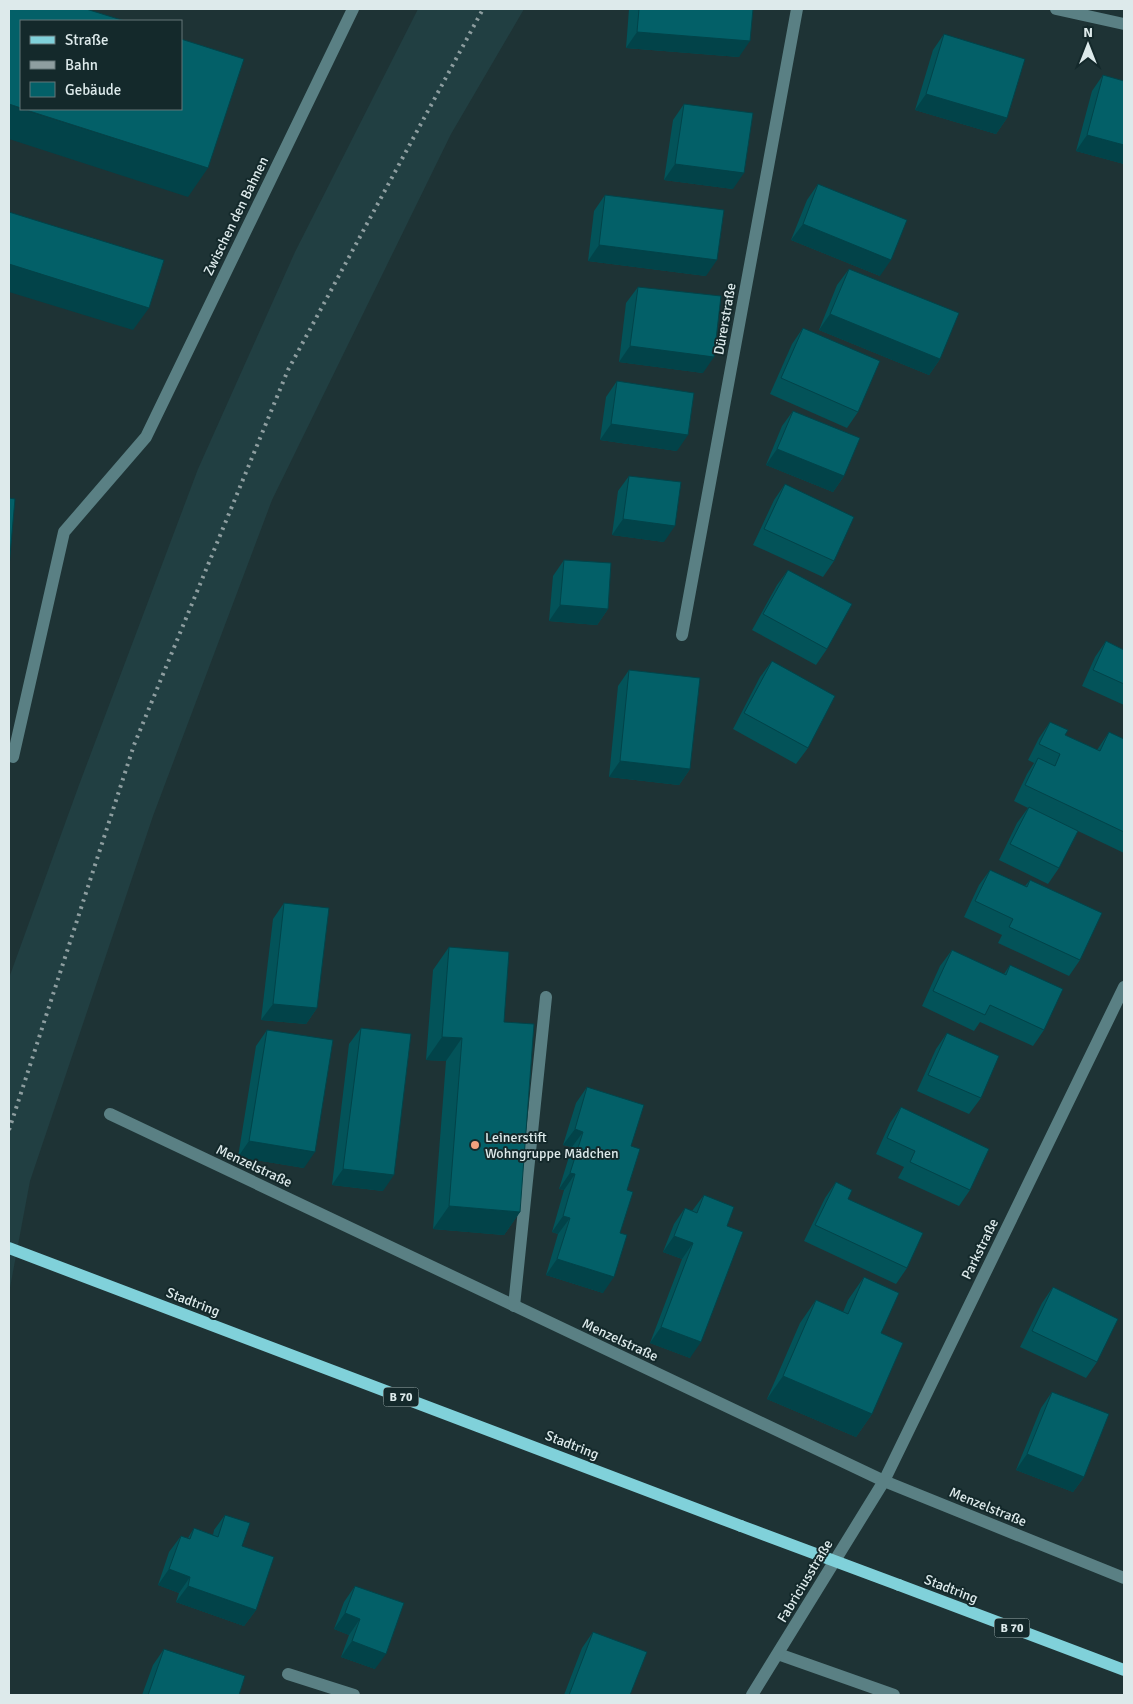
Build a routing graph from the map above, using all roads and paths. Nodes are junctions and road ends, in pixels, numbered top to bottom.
1 (353, 9) edge
2 (797, 9) edge
3 (1056, 9) edge
4 (1124, 24) edge
5 (682, 634) dead end
6 (13, 757) dead end
7 (1124, 987) edge
8 (546, 997) dead end
9 (110, 1114) dead end
10 (9, 1248) edge
11 (514, 1306) junction
12 (884, 1481) junction
13 (858, 1523) joint
14 (1124, 1578) edge
15 (778, 1654) junction
16 (1124, 1670) edge
17 (288, 1674) dead end
18 (354, 1695) edge
19 (752, 1695) edge
20 (894, 1695) edge

1 - 6 street, Zwischen den Bahnen
2 - 5 street, Dürerstraße
3 - 4 street
7 - 12 street, Parkstraße
8 - 11 street
9 - 11 street, Menzelstraße
10 - 16 main road, Stadtring / B 70, bridge
11 - 12 street, Menzelstraße
12 - 13 street, Parkstraße
12 - 14 street, Menzelstraße
13 - 15 street, Fabriciusstraße
15 - 19 street, Fabriciusstraße
15 - 20 street
17 - 18 street

